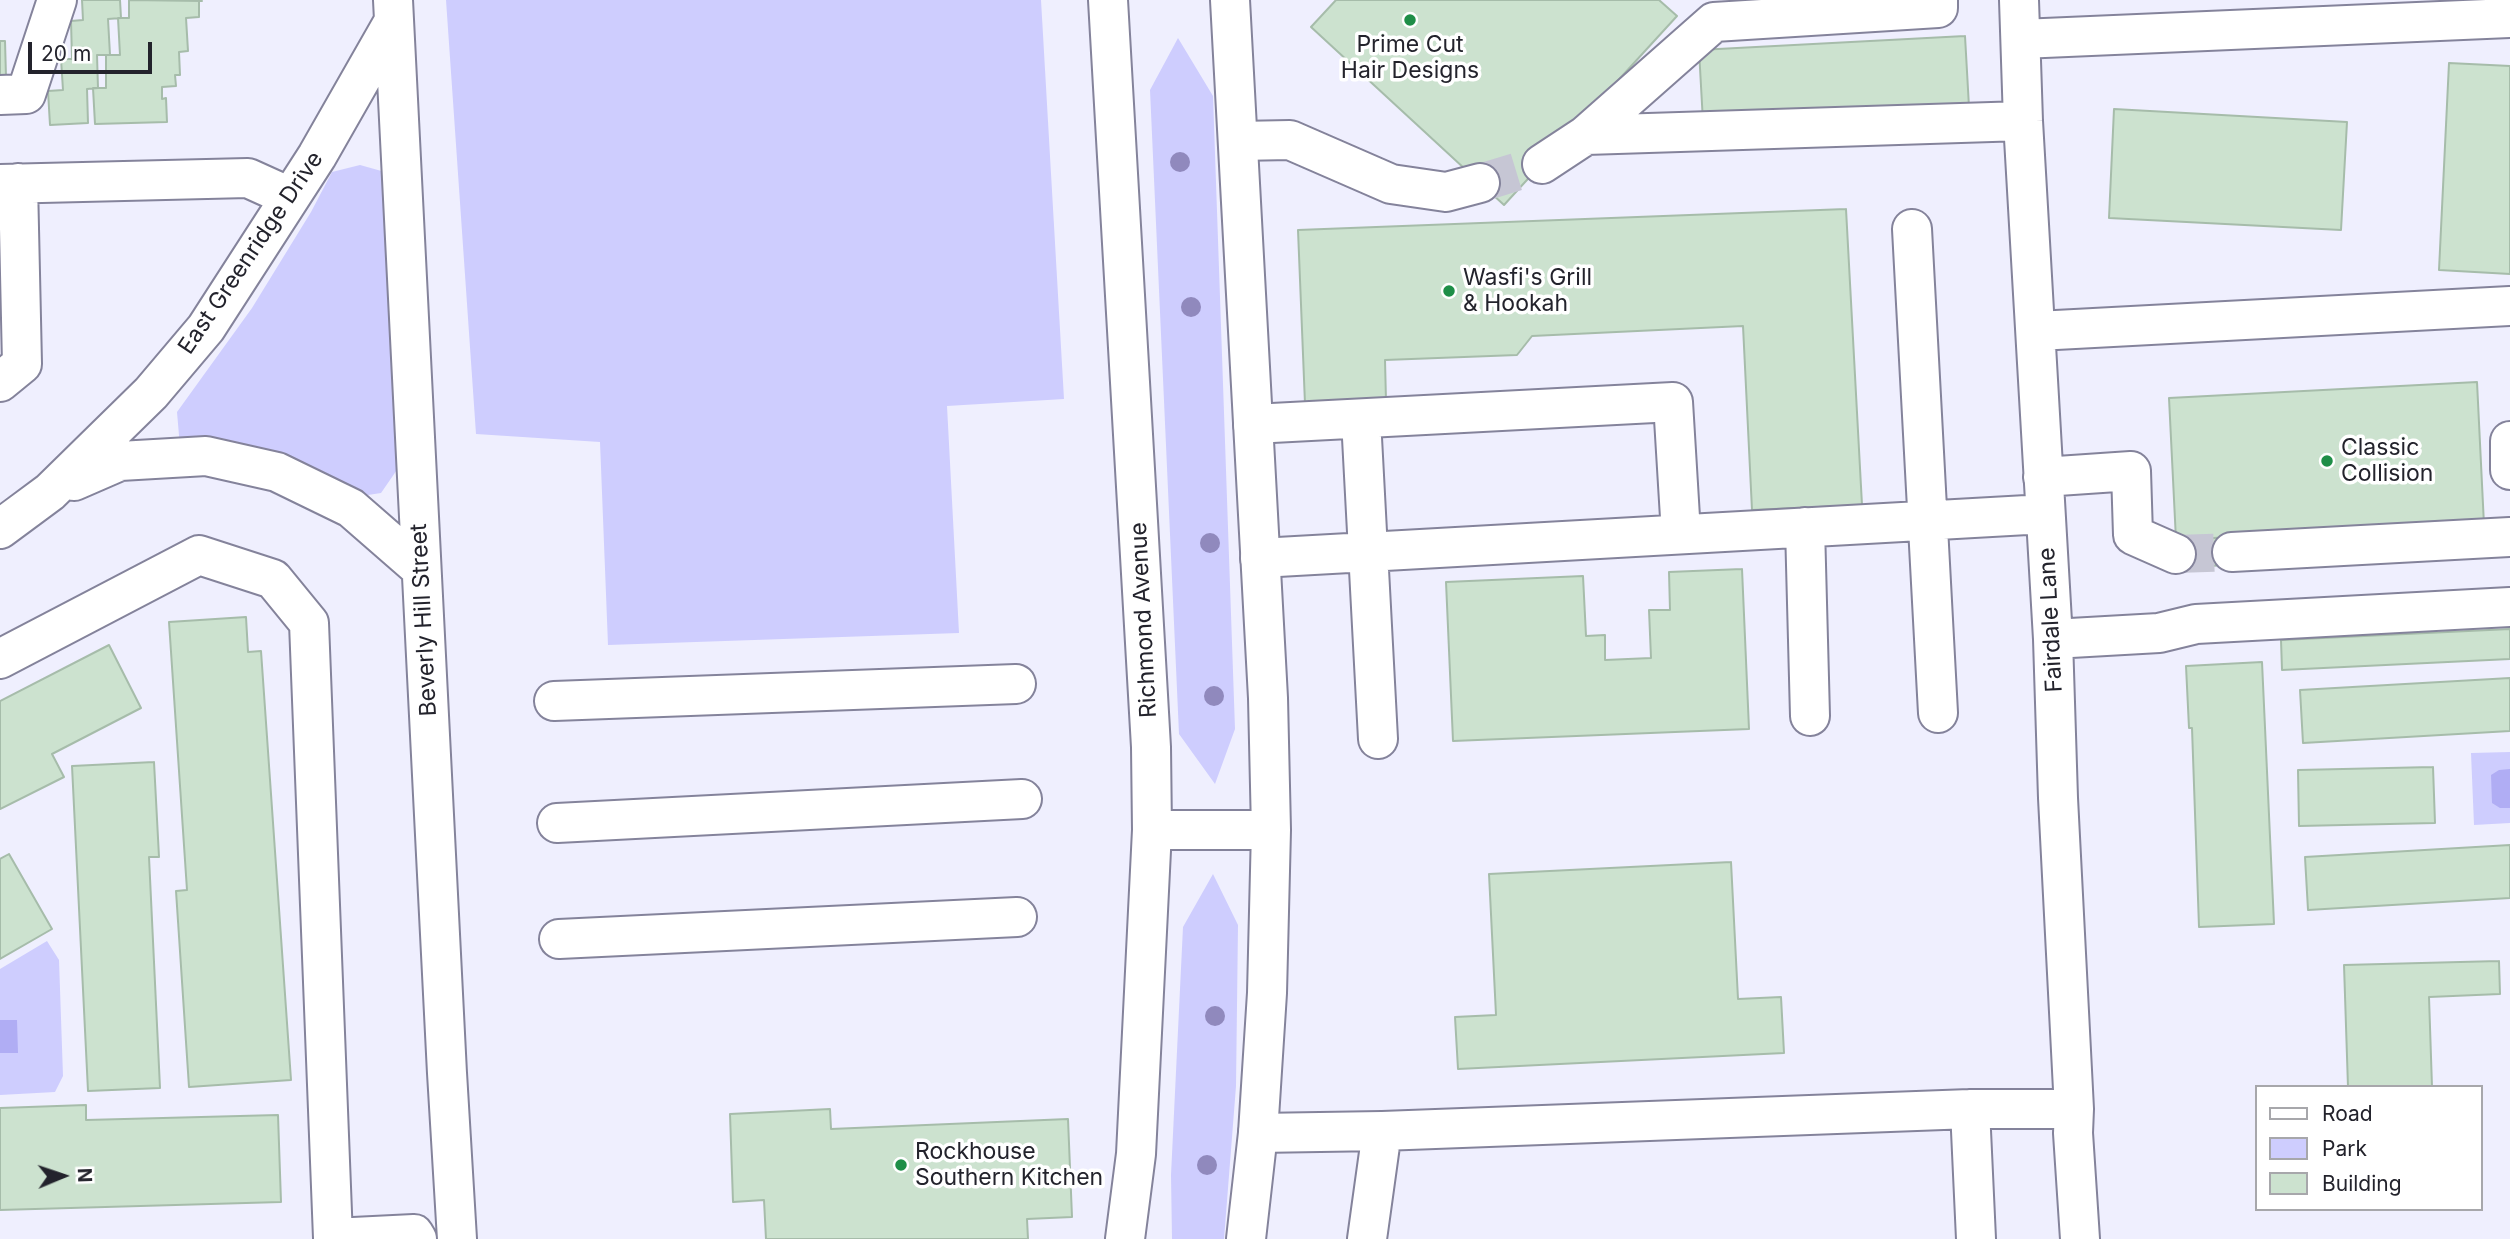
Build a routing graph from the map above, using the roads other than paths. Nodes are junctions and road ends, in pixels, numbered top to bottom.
1 (57, 0) edge
2 (1108, 0) edge
3 (1230, 0) edge
4 (1938, 0) edge
5 (2019, 0) edge
6 (394, 10) edge
7 (1713, 11) edge
8 (2510, 18) edge
9 (2021, 39) junction
10 (0, 95) edge
11 (2023, 121) junction
12 (1586, 135) junction
13 (1238, 141) junction
14 (1542, 164) tunnel mouth
15 (1479, 183) tunnel mouth
16 (9, 184) edge
17 (290, 197) junction
18 (1912, 229) dead end
19 (2510, 306) edge
20 (2037, 331) junction
21 (0, 382) edge
22 (1361, 419) junction
23 (1253, 424) junction
24 (2510, 441) edge
25 (2510, 470) edge
26 (50, 492) junction
27 (2044, 495) junction
28 (1927, 520) junction
29 (1805, 527) junction
30 (0, 529) edge
31 (1681, 534) junction
32 (2510, 537) edge
33 (1368, 552) junction
34 (2232, 552) tunnel mouth
35 (2176, 554) tunnel mouth
36 (1260, 558) junction
37 (421, 569) junction
38 (2510, 607) edge
39 (2053, 639) junction
40 (0, 659) edge
41 (1016, 684) dead end
42 (554, 701) dead end
43 (1938, 713) dead end
44 (1810, 716) dead end
45 (1378, 739) dead end
46 (1022, 799) dead end
47 (557, 823) dead end
48 (1153, 830) junction
49 (1271, 830) junction
50 (1017, 916) dead end
51 (559, 939) dead end
52 (1970, 1109) junction
53 (2074, 1109) junction
54 (1382, 1131) junction
55 (1258, 1133) junction
56 (334, 1238) edge
57 (417, 1239) edge
58 (457, 1239) edge
59 (1125, 1239) edge
60 (1246, 1239) edge
61 (1367, 1239) edge
62 (1976, 1239) edge
63 (2080, 1239) edge

1 - 10 street
2 - 48 street, Richmond Avenue
3 - 13 street
4 - 7 street
5 - 9 street, Fairdale Lane
6 - 17 street, East Greenridge Drive
6 - 37 street, Beverly Hill Street
7 - 12 street
8 - 9 street
9 - 11 street, Fairdale Lane
11 - 12 street
11 - 20 street, Fairdale Lane
12 - 14 street
13 - 15 street
13 - 23 street
16 - 17 street
16 - 21 street
17 - 26 street, East Greenridge Drive
18 - 28 street
19 - 20 street
20 - 27 street, Fairdale Lane
22 - 23 street
22 - 31 street
22 - 33 street
23 - 36 street
24 - 25 street
26 - 30 street, East Greenridge Drive
26 - 37 street, East Greenridge Drive
27 - 28 street
27 - 35 street
27 - 39 street, Fairdale Lane
28 - 29 street
28 - 43 street
29 - 31 street
29 - 44 street
31 - 33 street
32 - 34 street
33 - 36 street
33 - 45 street
36 - 49 street
37 - 58 street, Beverly Hill Street
38 - 39 street
39 - 53 street, Fairdale Lane
40 - 56 street
41 - 42 street
46 - 47 street
48 - 49 street
48 - 59 street, Richmond Avenue
49 - 55 street
50 - 51 street
52 - 53 street
52 - 54 street
52 - 62 street
53 - 63 street, Fairdale Lane
54 - 55 street
54 - 61 street
55 - 60 street
56 - 57 street

